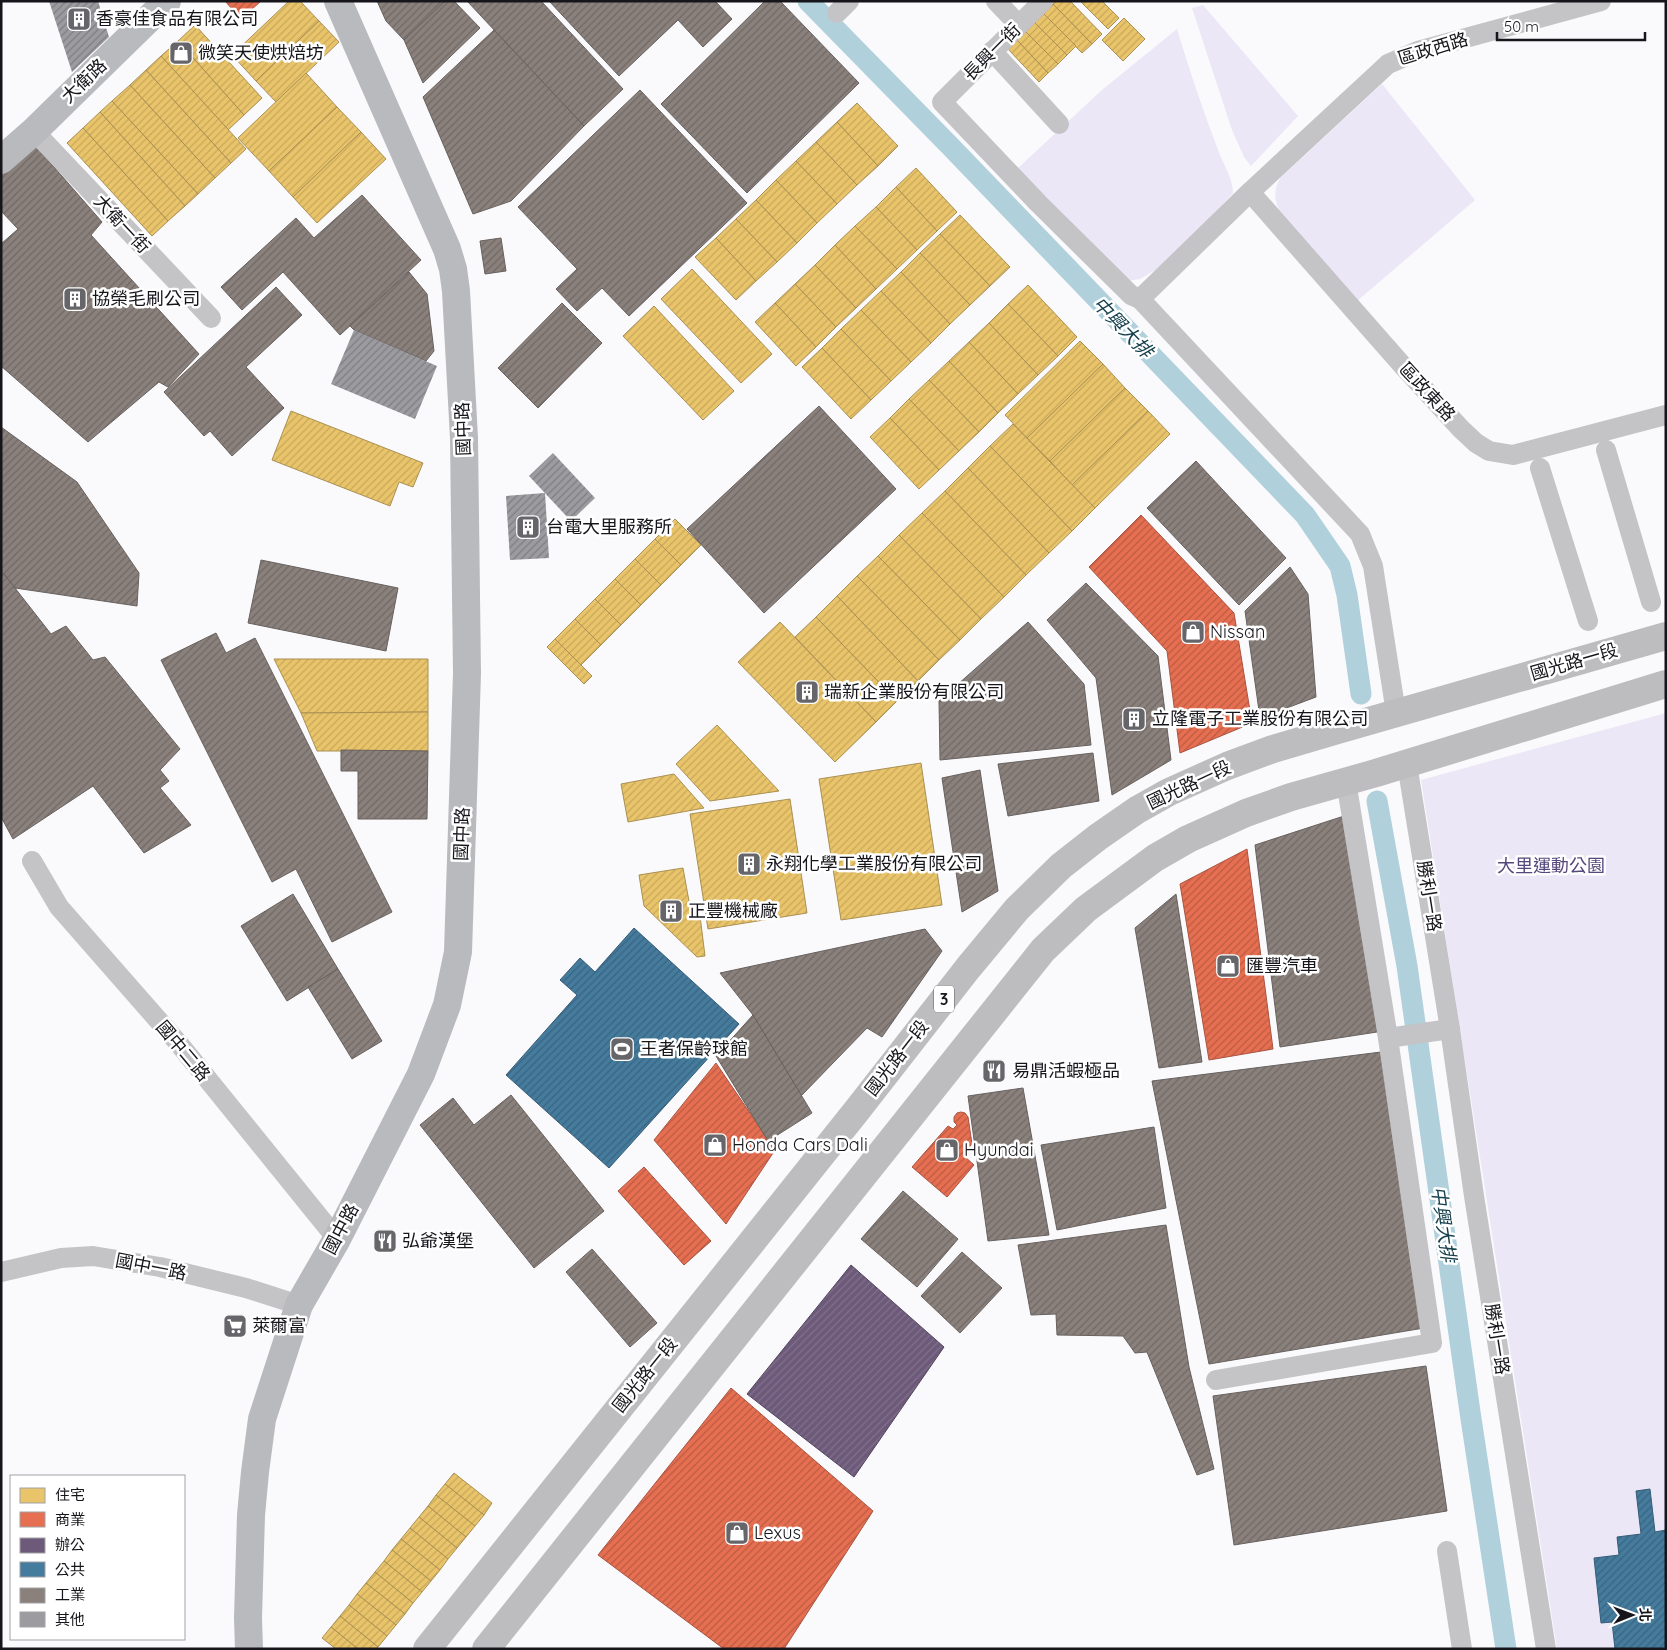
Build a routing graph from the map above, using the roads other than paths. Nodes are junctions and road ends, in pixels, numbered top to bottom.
1 (166, 1) edge
2 (338, 1) edge
3 (996, 1) edge
4 (1043, 1) edge
5 (1601, 1) edge
6 (1019, 25) junction
7 (992, 51) junction
8 (1059, 124) dead end
9 (34, 131) junction
10 (1, 160) edge
11 (1250, 192) junction
12 (1140, 299) junction
13 (210, 318) dead end
14 (1666, 415) edge
15 (1606, 450) dead end
16 (1540, 468) dead end
17 (1651, 602) dead end
18 (1588, 621) dead end
19 (1666, 636) edge
20 (1666, 684) edge
21 (1396, 713) junction
22 (1407, 764) junction
23 (1346, 781) junction
24 (32, 861) dead end
25 (1450, 1029) junction
26 (1388, 1038) junction
27 (337, 1240) junction
28 (1, 1272) edge
29 (299, 1305) junction
30 (1216, 1380) dead end
31 (1447, 1551) dead end
32 (249, 1649) edge
33 (426, 1649) edge
34 (486, 1649) edge
35 (1462, 1649) edge
36 (1546, 1649) edge

1 - 9 street, 大衛路
2 - 27 street, 國中路
3 - 6 street
4 - 6 street, 長興一街
5 - 11 street, 區政西路
6 - 7 street, 長興一街
7 - 8 street
7 - 12 street, 長興一街
9 - 10 street, 大衛路
9 - 13 street, 大衛一街
11 - 12 street, 區政西路
11 - 14 street, 區政東路
12 - 21 street
15 - 17 street
16 - 18 street
19 - 21 main road, 國光路一段 / 3
20 - 22 main road
21 - 33 main road, 國光路一段 / 3
22 - 23 main road
22 - 25 street, 勝利一路
23 - 26 street
23 - 34 main road
24 - 27 street, 國中二路
25 - 26 street
25 - 36 street, 勝利一路
26 - 30 street
27 - 29 street, 國中路
28 - 29 street, 國中一路
29 - 32 street, 國中路
31 - 35 street

